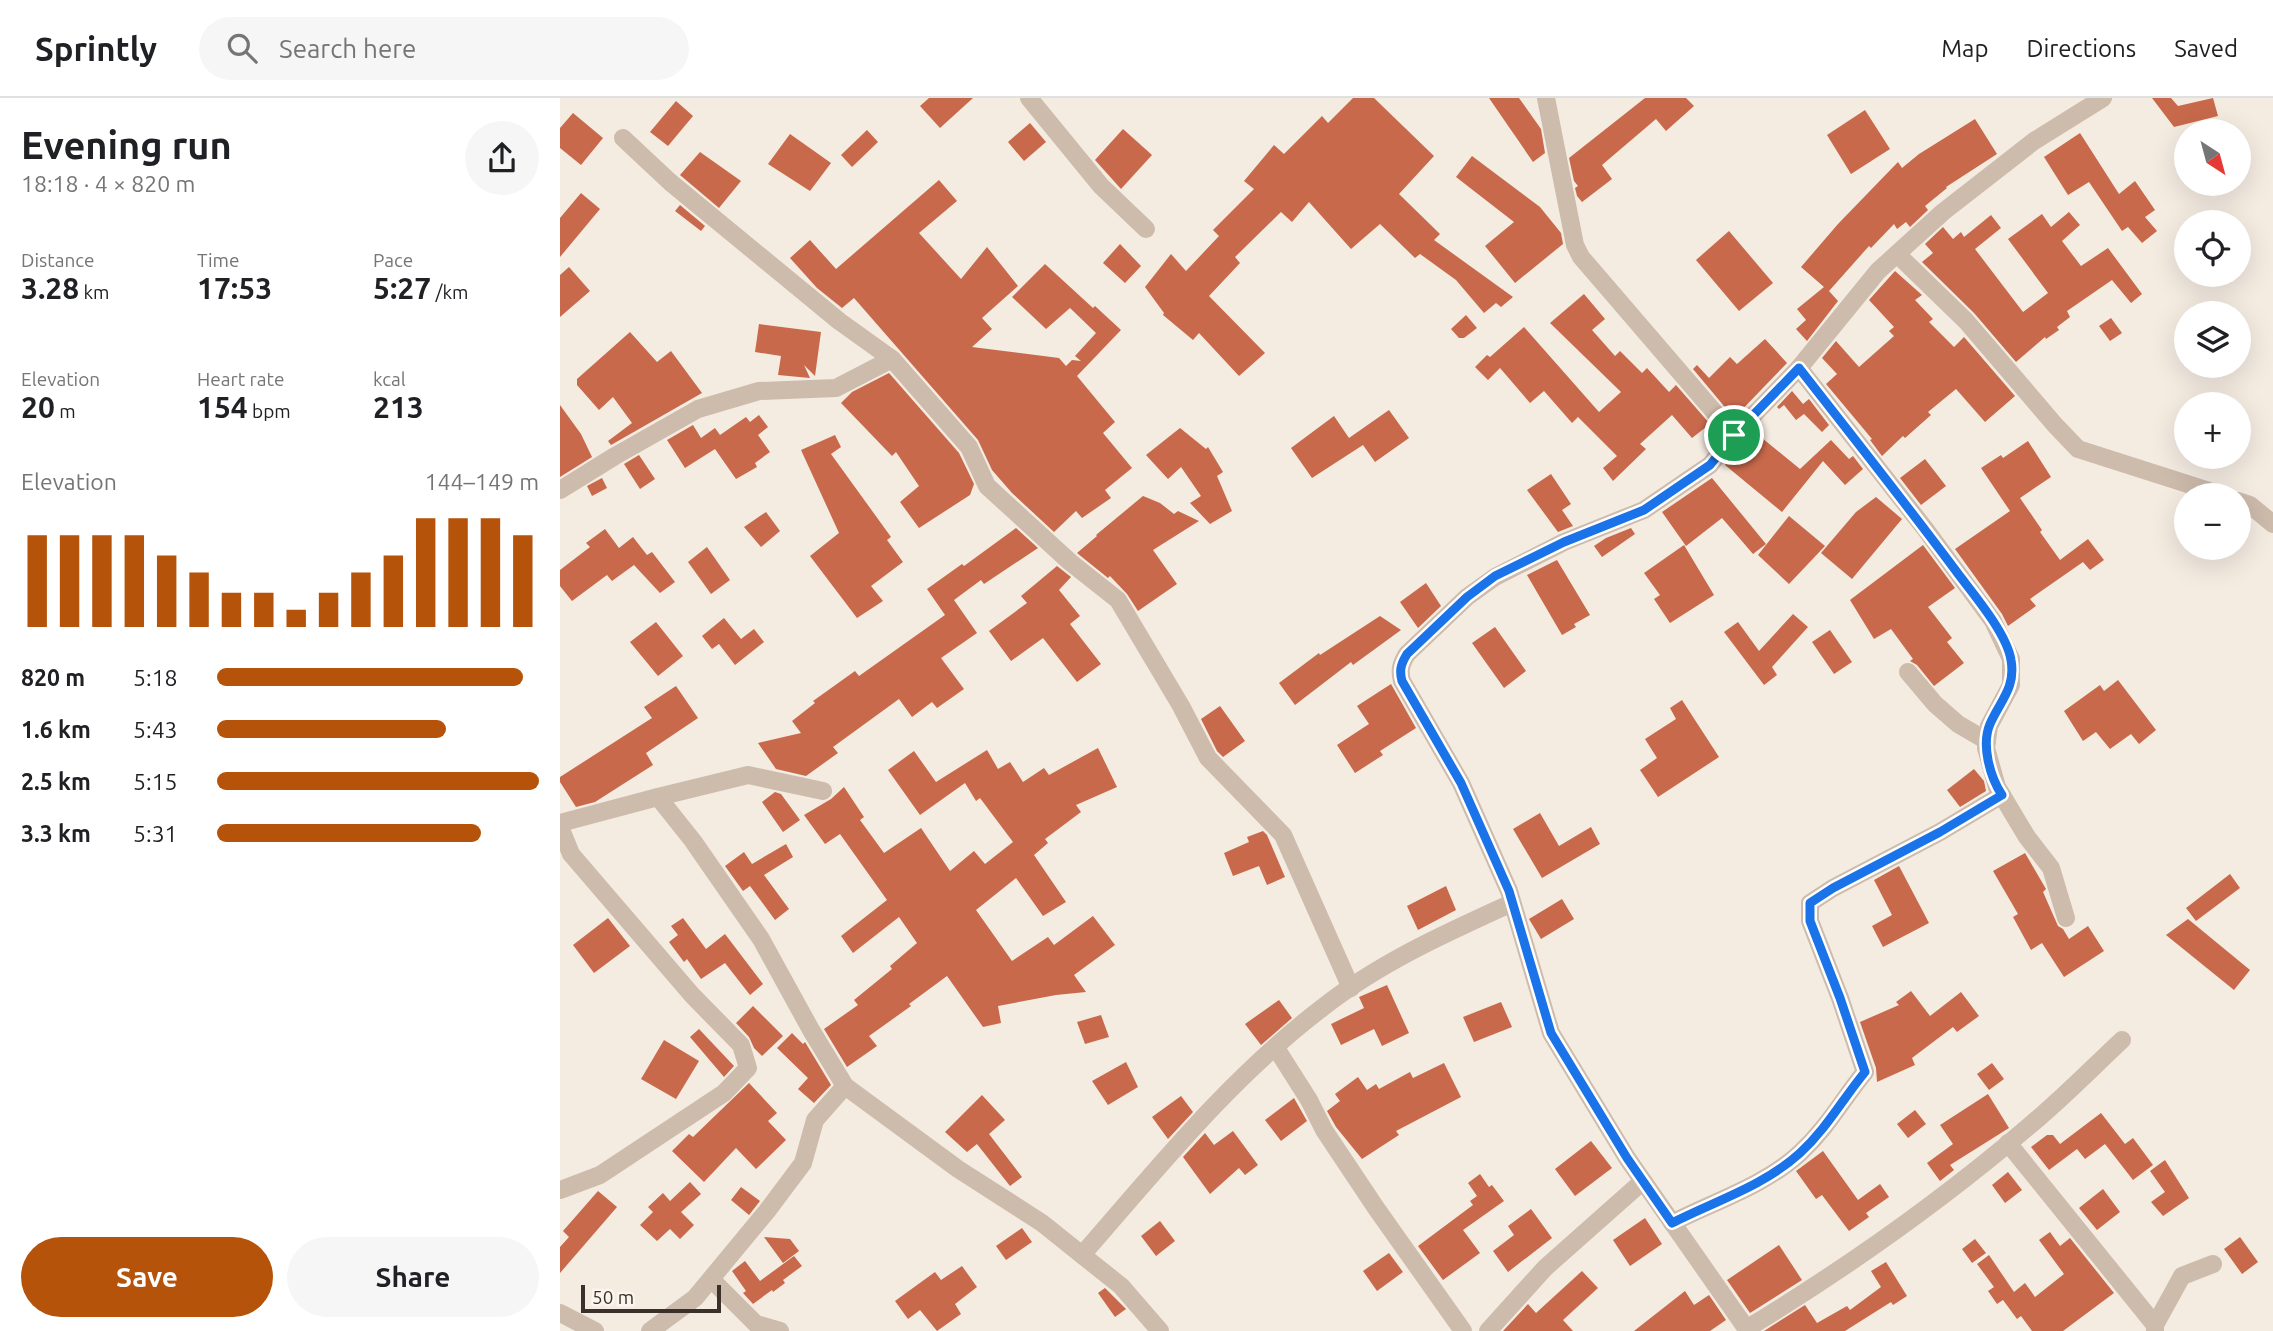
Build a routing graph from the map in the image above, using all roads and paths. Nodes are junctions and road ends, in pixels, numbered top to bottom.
1 (1029, 98) edge
2 (1546, 98) edge
3 (2103, 98) edge
4 (623, 138) dead end
5 (1146, 229) dead end
6 (1897, 254) junction
7 (891, 359) junction
8 (1799, 368) junction
9 (1734, 435) junction
10 (2184, 483) edge
11 (560, 491) edge
12 (2251, 506) edge
13 (2273, 524) edge
14 (1908, 672) dead end
15 (1987, 741) junction
16 (823, 791) dead end
17 (2002, 795) junction
18 (658, 797) junction
19 (560, 825) edge
20 (1512, 903) junction
21 (2066, 918) dead end
22 (1351, 988) junction
23 (2122, 1040) dead end
24 (1276, 1048) junction
25 (845, 1086) junction
26 (2008, 1143) junction
27 (1643, 1181) junction
28 (560, 1190) edge
29 (1672, 1223) junction
30 (1082, 1255) junction
31 (2214, 1264) dead end
32 (712, 1279) junction
33 (560, 1313) edge
34 (2155, 1328) edge
35 (1747, 1330) edge
36 (595, 1331) edge
37 (650, 1331) edge
38 (780, 1331) edge
39 (1160, 1331) edge
40 (1463, 1331) edge
41 (1488, 1331) edge

1 - 5 street
2 - 9 street
3 - 6 street
4 - 7 street
6 - 8 street
6 - 10 street
7 - 11 street
7 - 22 street
8 - 9 street
8 - 15 street
9 - 20 street
12 - 13 street
14 - 15 street
15 - 17 street
16 - 18 street
17 - 21 street
17 - 29 street
18 - 19 street
18 - 25 street
19 - 28 street
20 - 22 street
20 - 27 street
22 - 24 street
23 - 26 street
24 - 30 street
24 - 40 street
25 - 30 street
25 - 32 street
26 - 34 street
26 - 35 street
27 - 29 street
27 - 41 street
29 - 35 street
30 - 39 street
31 - 34 street
32 - 37 street
32 - 38 street
33 - 36 street

